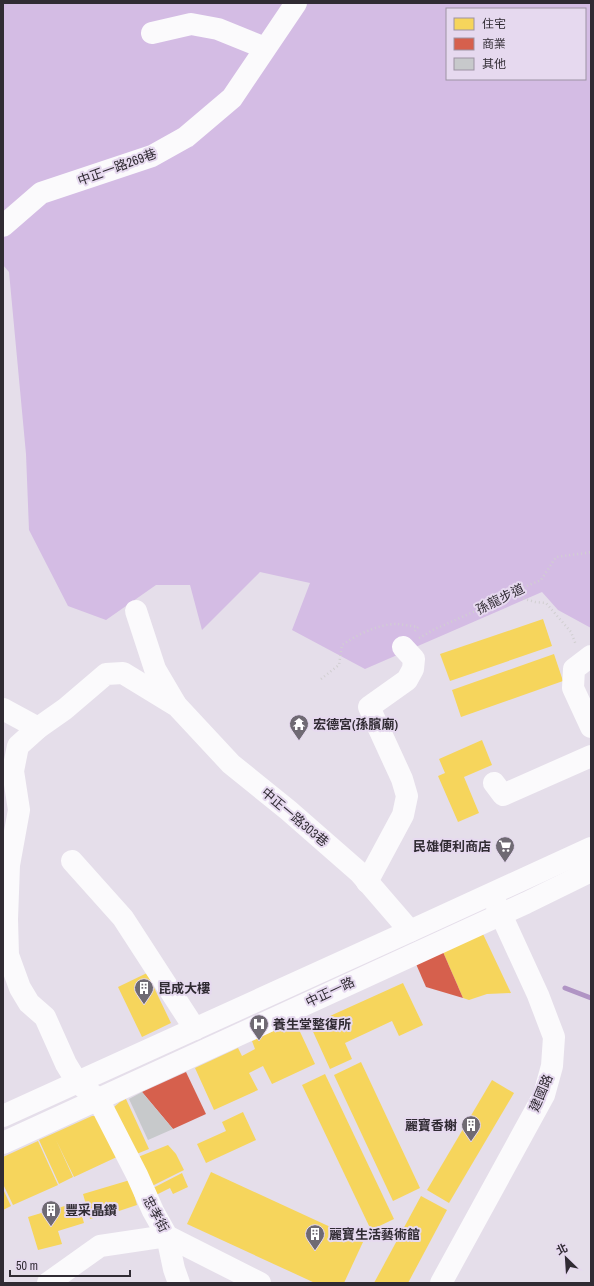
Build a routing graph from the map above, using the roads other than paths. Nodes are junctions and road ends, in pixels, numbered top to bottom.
1 (296, 3) edge
2 (152, 33) dead end
3 (265, 48) junction
4 (3, 226) edge
5 (136, 611) dead end
6 (403, 647) road end
7 (582, 662) edge
8 (177, 706) junction
9 (3, 709) edge
10 (591, 727) edge
11 (38, 728) junction
12 (591, 756) edge
13 (494, 783) dead end
14 (591, 848) edge
15 (72, 861) dead end
16 (589, 876) edge
17 (367, 882) junction
18 (491, 894) junction
19 (500, 914) junction
20 (410, 931) junction
21 (194, 1029) junction
22 (77, 1082) junction
23 (98, 1099) junction
24 (3, 1116) edge
25 (3, 1143) edge
26 (167, 1236) junction
27 (237, 1278) edge
28 (48, 1283) edge
29 (179, 1283) edge
30 (260, 1283) edge
31 (441, 1283) edge

1 - 3 street, 中正一路269巷
2 - 3 street
3 - 4 street, 中正一路269巷
5 - 8 street, 中正一路303巷
6 - 17 street
7 - 10 street
8 - 11 street, 中正一路303巷
8 - 17 street, 中正一路303巷
9 - 11 street
11 - 22 street
12 - 13 street
14 - 18 street, 中正一路
15 - 21 street
16 - 19 street, 中正一路
17 - 20 street, 中正一路303巷
18 - 19 street, 建國路
18 - 20 street, 中正一路
19 - 23 street, 中正一路
19 - 31 street, 建國路
20 - 21 street, 中正一路
21 - 22 street, 中正一路
22 - 23 street
22 - 24 street, 中正一路
23 - 25 street, 中正一路
23 - 26 street, 忠孝街
26 - 27 street, 忠孝街
26 - 28 street
26 - 29 street
27 - 30 street, 忠孝街

